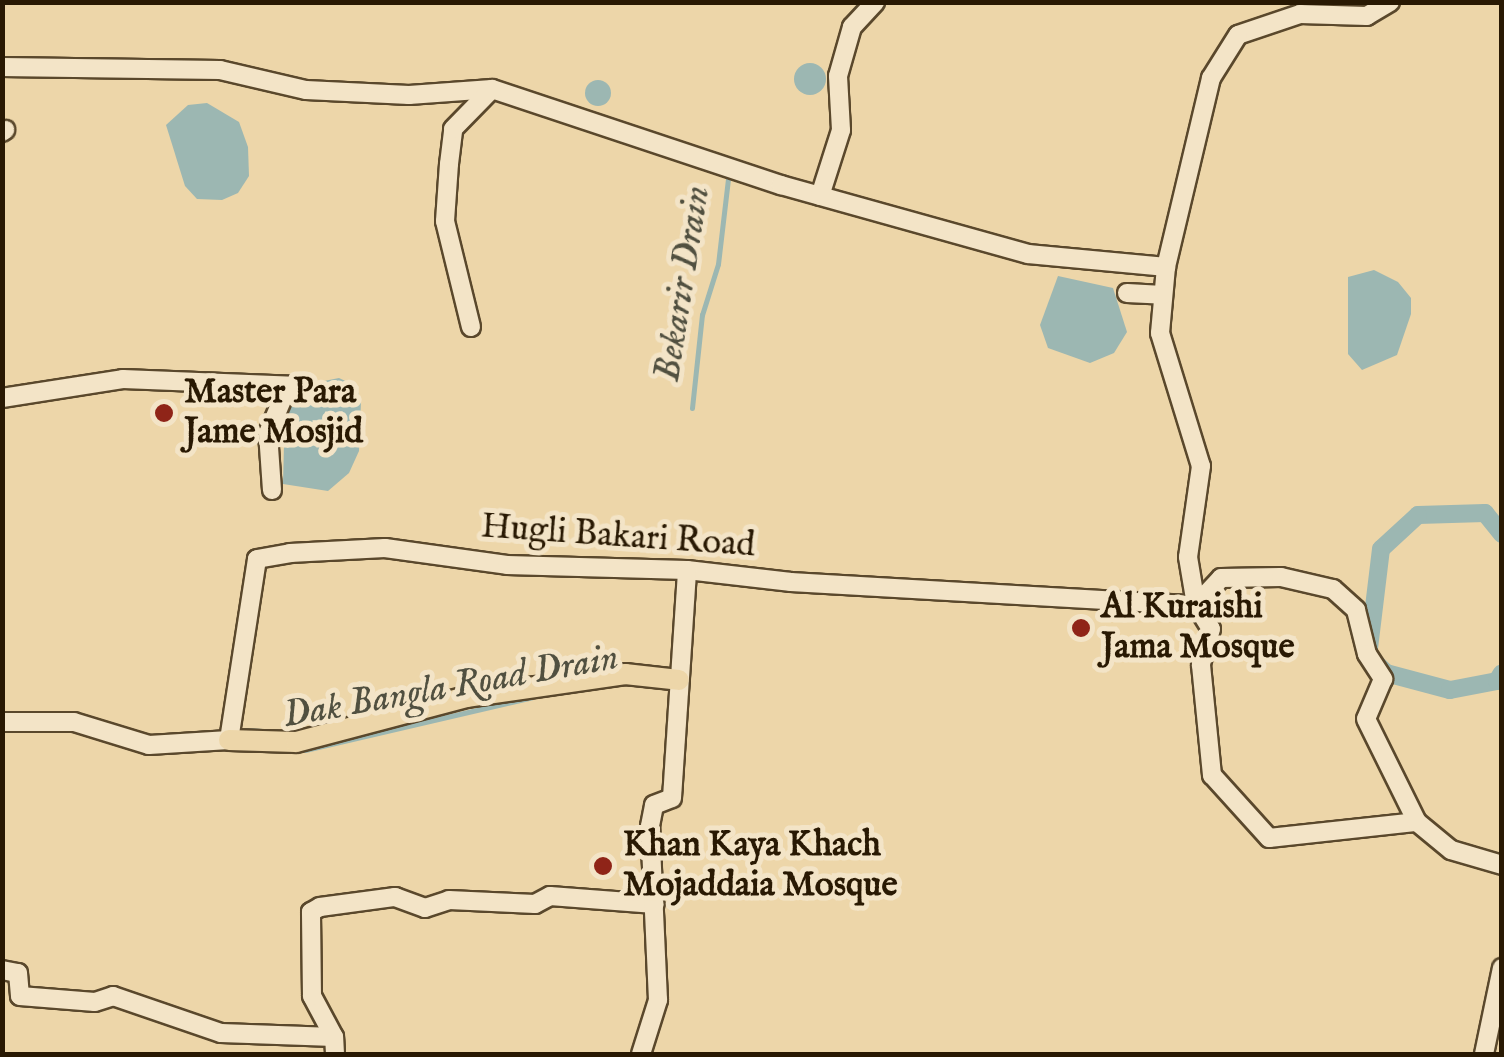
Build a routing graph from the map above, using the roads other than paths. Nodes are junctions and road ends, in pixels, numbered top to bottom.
1 (875, 2) edge
2 (1390, 2) edge
3 (2, 67) edge
4 (492, 89) junction
5 (820, 196) junction
6 (1166, 267) junction
7 (1126, 293) dead end
8 (1164, 295) junction
9 (470, 327) dead end
10 (2, 398) edge
11 (272, 490) dead end
12 (687, 570) junction
13 (1196, 605) junction
14 (679, 680) junction
15 (2, 722) edge
16 (228, 740) junction
17 (1417, 822) junction
18 (1502, 865) edge
19 (655, 904) junction
20 (1502, 968) edge
21 (2, 970) edge
22 (334, 1046) edge
23 (641, 1054) edge
24 (1484, 1054) edge

1 - 5 street
2 - 6 street
3 - 4 street
4 - 5 street
4 - 9 street
5 - 6 street
6 - 8 street
7 - 8 street
8 - 13 street
10 - 11 street
12 - 13 street, Hugli Bakari Road
12 - 14 street
12 - 16 street, Hugli Bakari Road
13 - 17 street
13 - 17 street
14 - 16 main road
14 - 19 street
15 - 16 street
17 - 18 street
19 - 22 street
19 - 23 street
20 - 24 street
21 - 22 street

